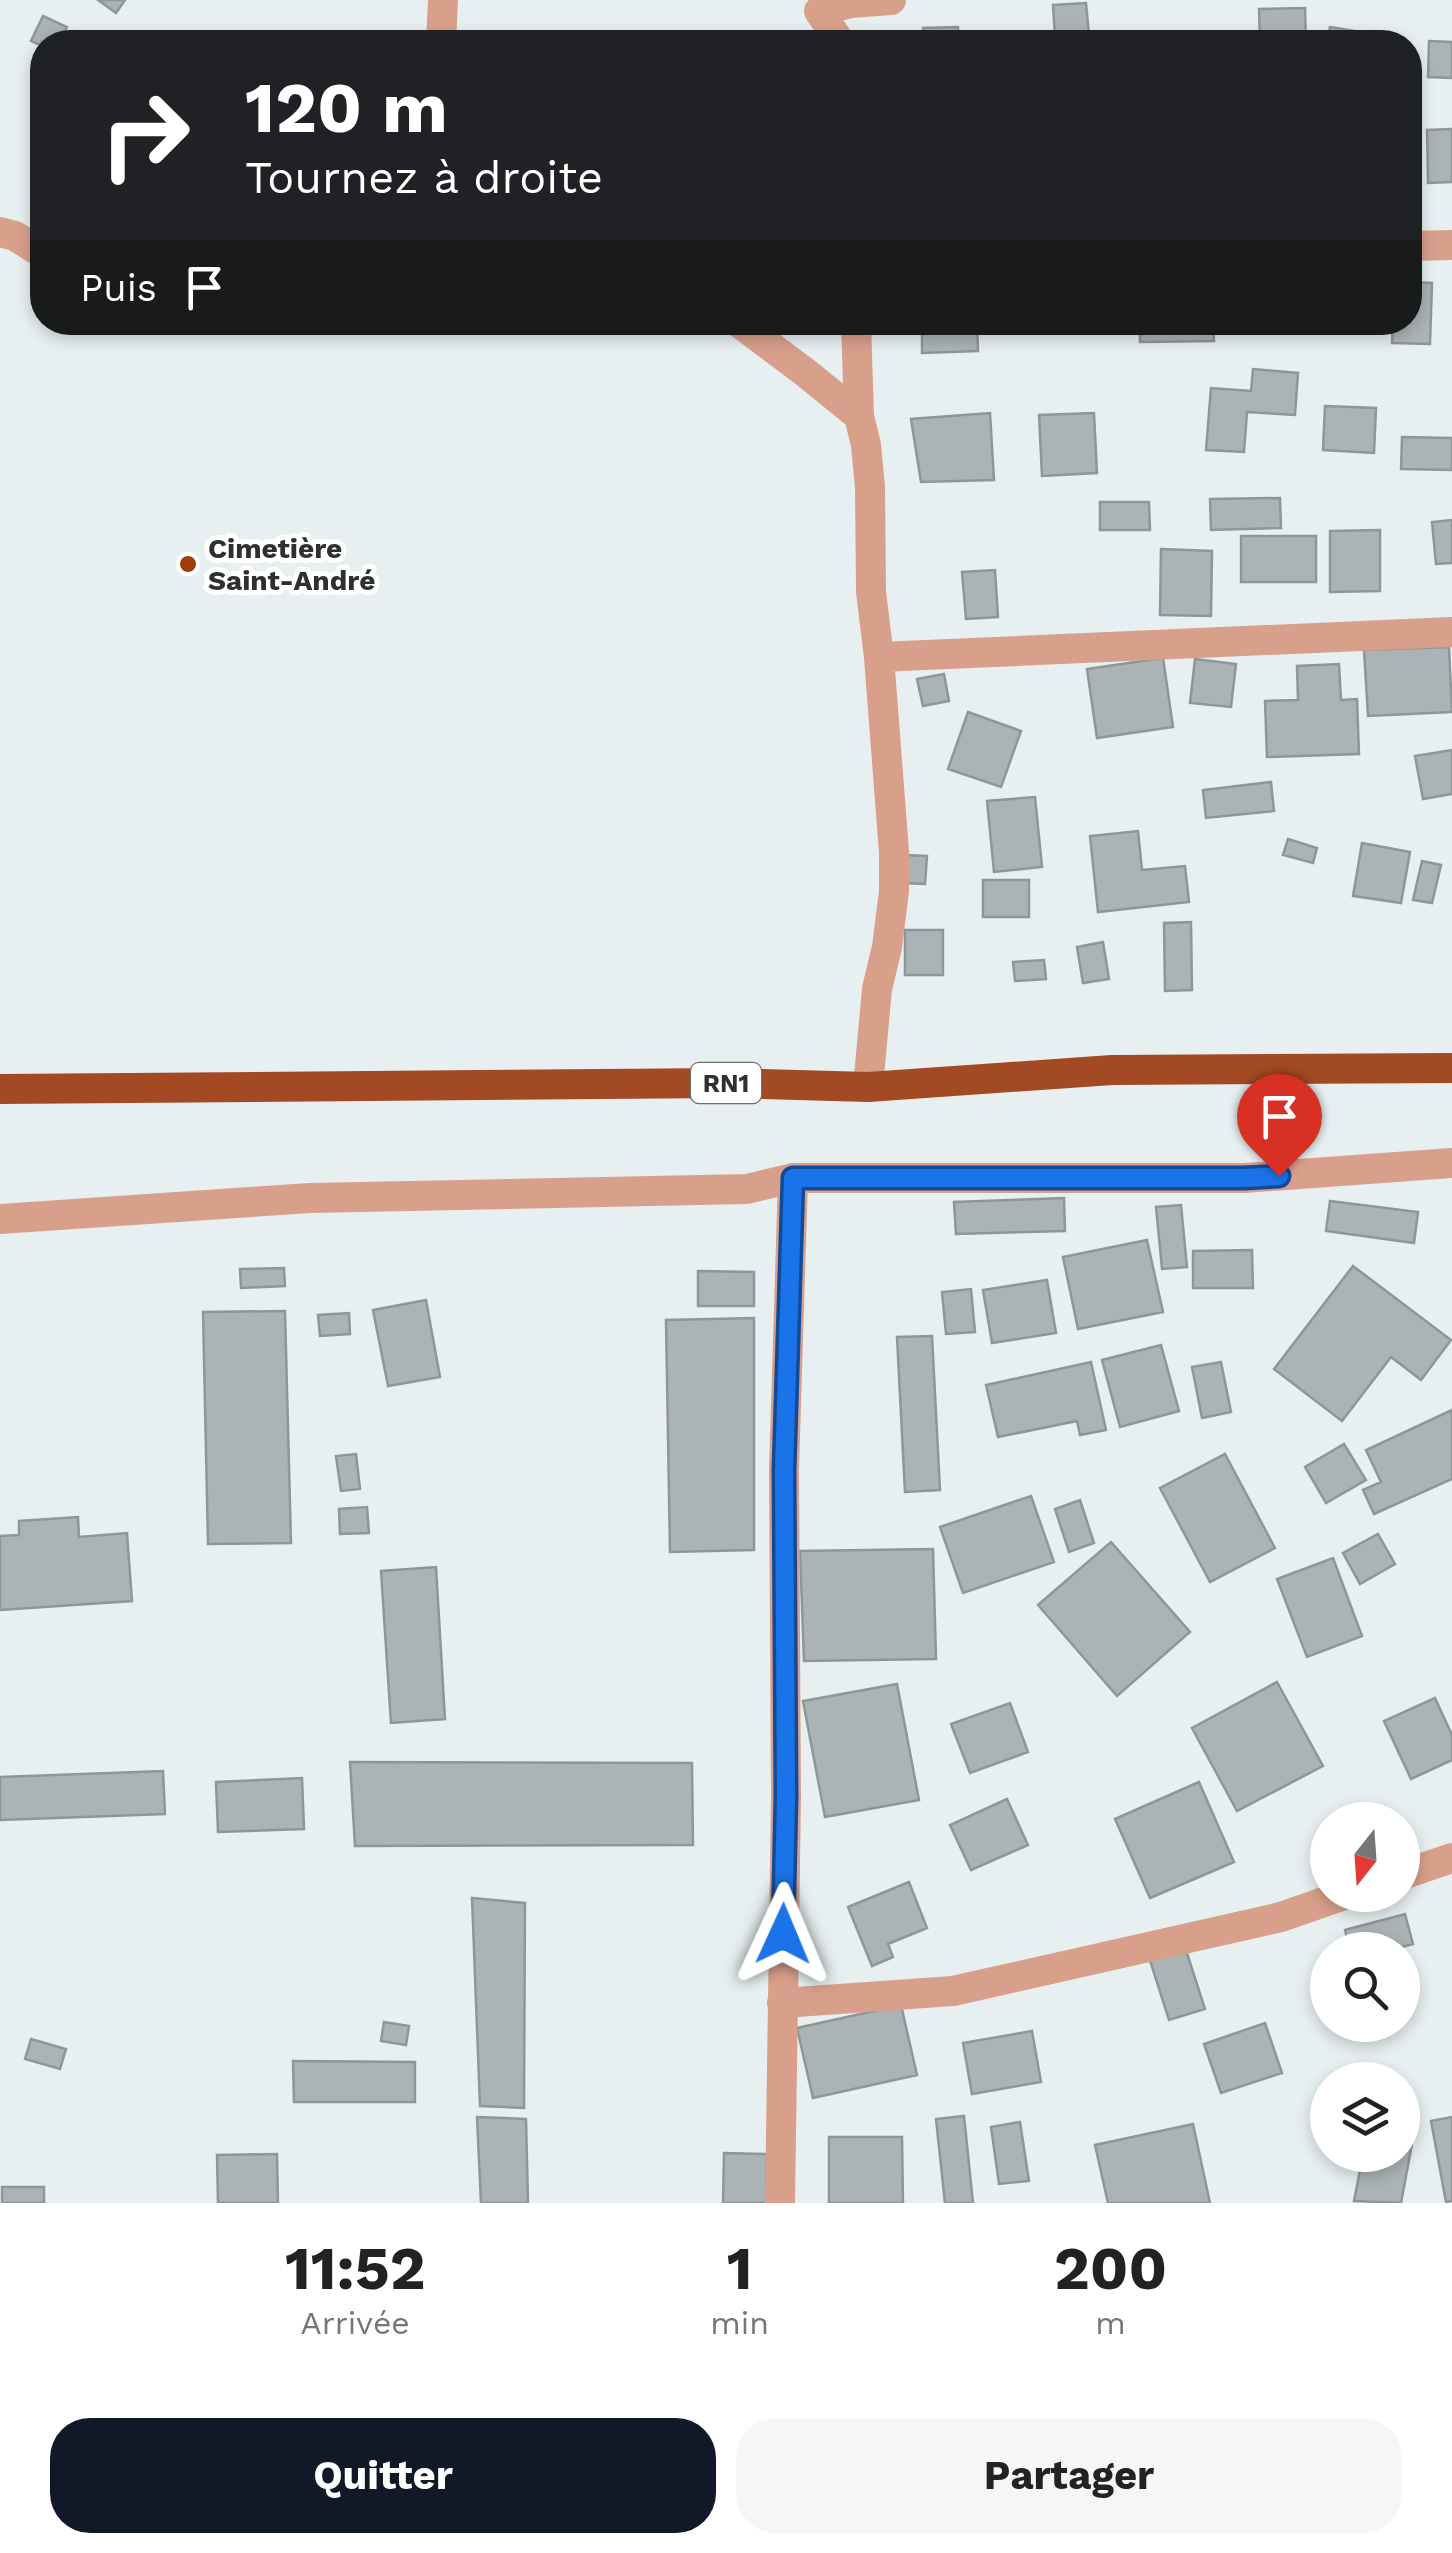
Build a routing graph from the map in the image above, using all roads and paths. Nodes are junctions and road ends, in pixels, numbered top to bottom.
1 (443, 0) edge
2 (891, 0) edge
3 (442, 30) edge
4 (832, 30) edge
5 (0, 232) edge
6 (30, 245) edge
7 (1452, 245) edge
8 (1422, 246) edge
9 (755, 335) edge
10 (857, 335) edge
11 (860, 416) junction
12 (1452, 632) edge
13 (879, 658) junction
14 (1452, 1068) edge
15 (868, 1087) junction
16 (0, 1089) edge
17 (1452, 1163) edge
18 (793, 1178) junction
19 (0, 1218) edge
20 (1452, 1858) edge
21 (1420, 1869) edge
22 (1310, 1907) edge
23 (782, 2003) junction
24 (780, 2203) edge

1 - 3 street
2 - 4 street
5 - 6 street
7 - 8 street
9 - 11 street
10 - 11 street
11 - 13 street
12 - 13 street
13 - 15 street
14 - 15 highway, RN1
15 - 16 highway, RN1
17 - 18 street
18 - 19 street
18 - 23 street
20 - 21 street
22 - 23 street
23 - 24 street

